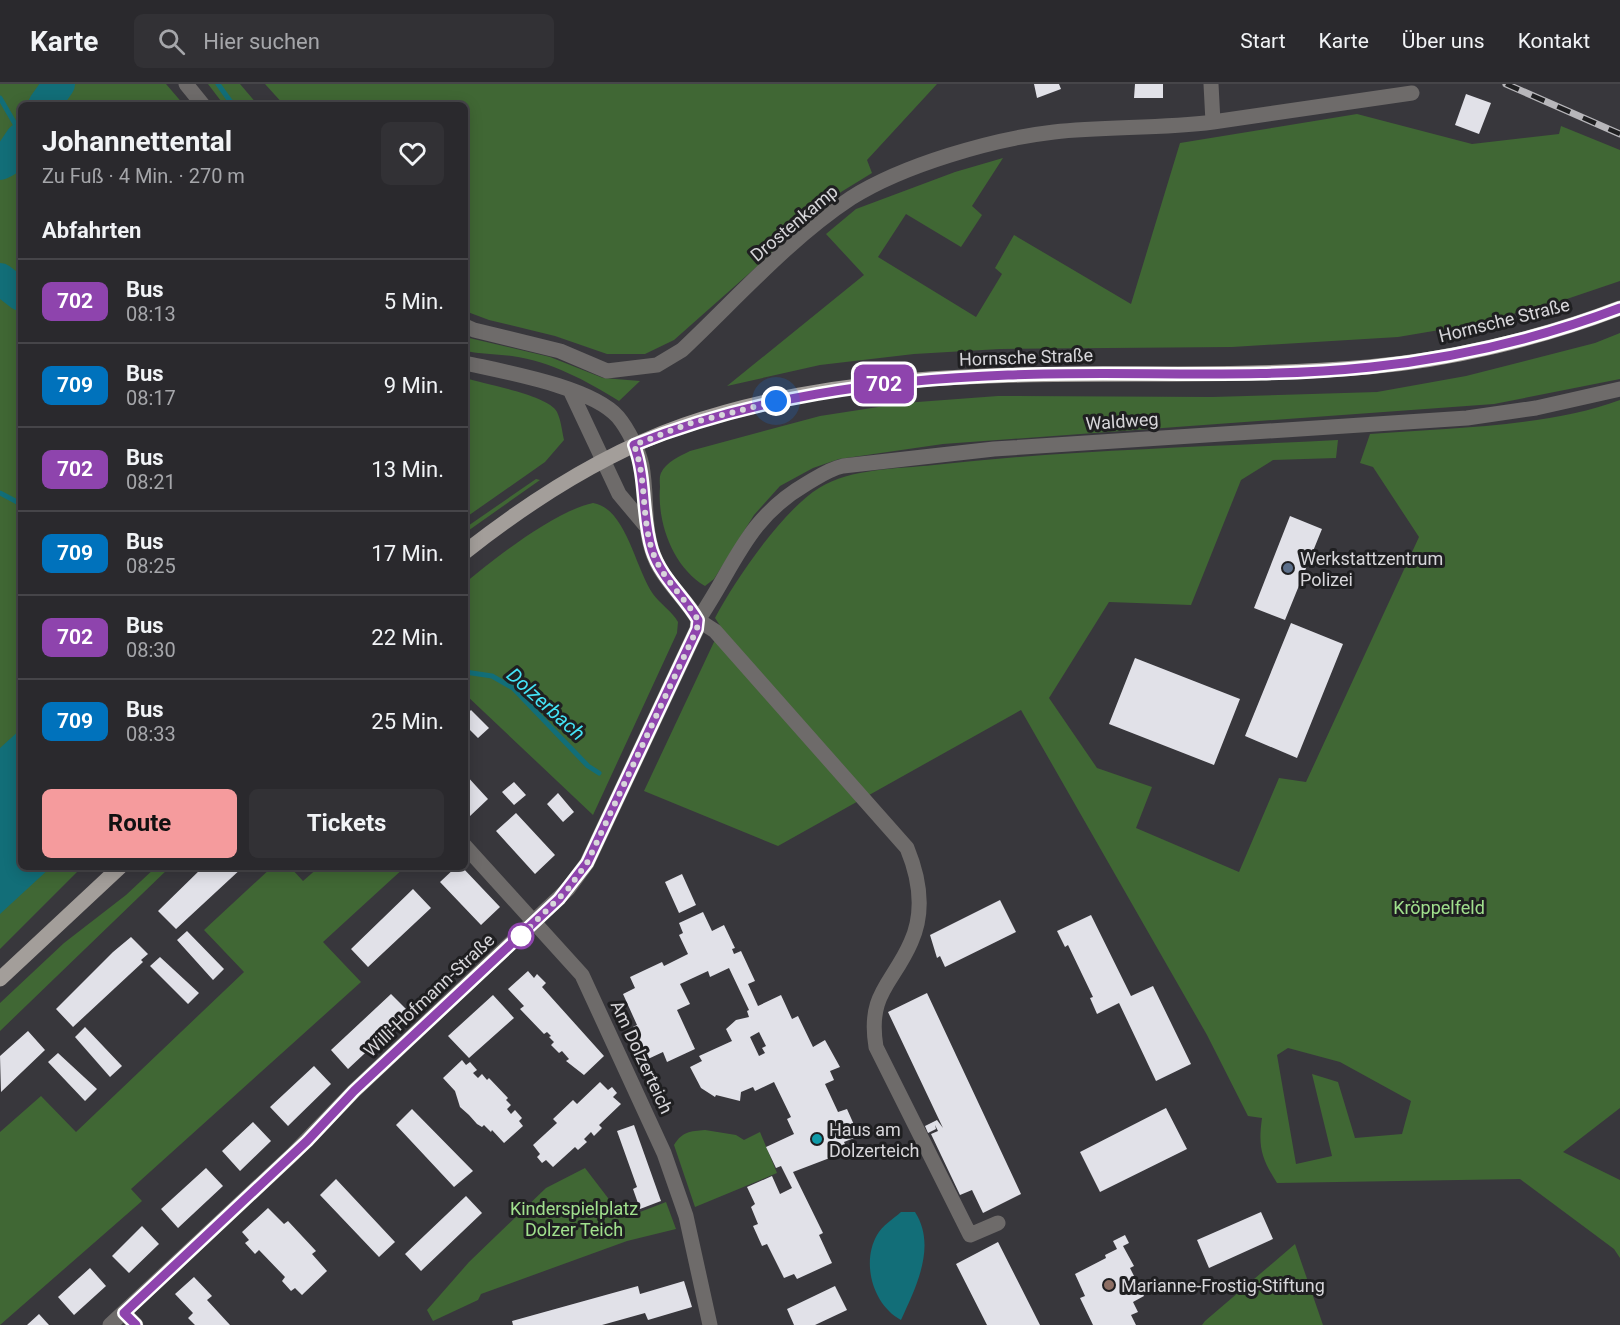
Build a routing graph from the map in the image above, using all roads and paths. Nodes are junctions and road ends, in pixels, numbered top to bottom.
1 (186, 84) edge
2 (1211, 84) edge
3 (1412, 93) dead end
4 (201, 102) edge
5 (1213, 122) junction
6 (1620, 308) edge
7 (468, 327) edge
8 (468, 364) edge
9 (1620, 389) edge
10 (571, 392) junction
11 (634, 445) junction
12 (603, 460) junction
13 (645, 525) junction
14 (468, 550) edge
15 (698, 620) junction
16 (468, 849) edge
17 (117, 870) edge
18 (536, 921) junction
19 (0, 979) edge
20 (998, 1223) dead end
21 (124, 1313) junction
22 (110, 1325) edge
23 (136, 1325) edge
24 (710, 1325) edge

1 - 4 street
2 - 5 street
3 - 5 street, Drostenkamp
5 - 7 street, Drostenkamp
6 - 11 main road, Hornsche Straße
8 - 10 street
9 - 15 street, Waldweg
10 - 11 street
10 - 12 street
11 - 12 main road, Hornsche Straße
11 - 13 street
12 - 13 street
12 - 14 main road, Hornsche Straße
13 - 15 street
15 - 18 street, Willi-Hofmann-Straße
15 - 20 street
16 - 18 street, Am Dolzerteich
17 - 19 main road
18 - 21 street, Willi-Hofmann-Straße
18 - 24 street, Am Dolzerteich
21 - 22 street, Willi-Hofmann-Straße
21 - 23 street

